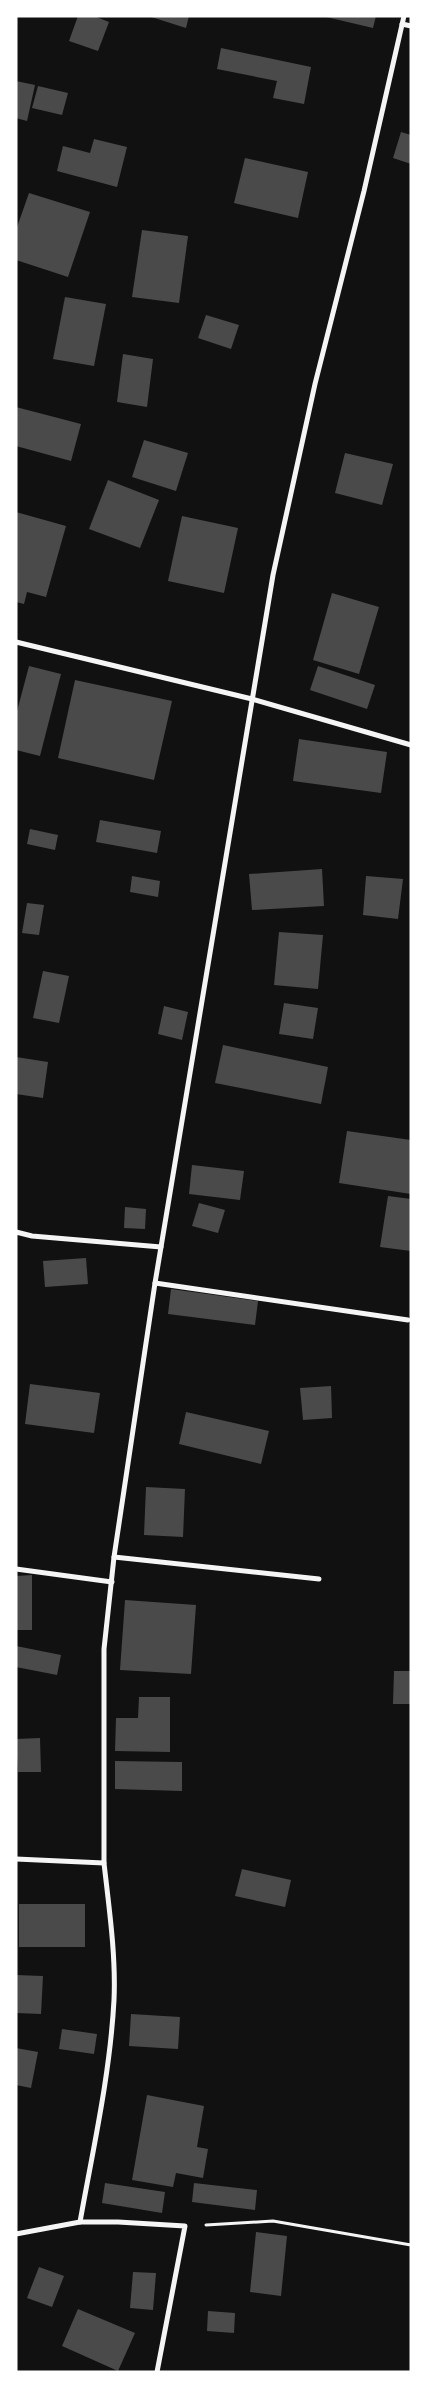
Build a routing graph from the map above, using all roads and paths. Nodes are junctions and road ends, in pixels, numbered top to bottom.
1 (404, 16) edge
2 (402, 24) junction
3 (411, 26) edge
4 (16, 642) edge
5 (252, 699) junction
6 (411, 745) edge
7 (16, 1232) edge
8 (161, 1247) junction
9 (155, 1283) junction
10 (408, 1320) dead end
11 (114, 1557) junction
12 (16, 1568) edge
13 (319, 1579) dead end
14 (112, 1582) junction
15 (16, 1859) edge
16 (104, 1864) junction
17 (80, 2222) junction
18 (185, 2226) junction
19 (16, 2234) edge
20 (411, 2245) edge
21 (157, 2372) edge

1 - 2 street
2 - 3 street
2 - 5 street
4 - 5 street
5 - 6 street
5 - 8 street
7 - 8 street
8 - 9 street
9 - 10 street
9 - 11 street
11 - 13 street
11 - 14 street
12 - 14 street
14 - 16 street
15 - 16 street
16 - 17 street
17 - 18 street
17 - 19 street
18 - 20 path
18 - 21 street

